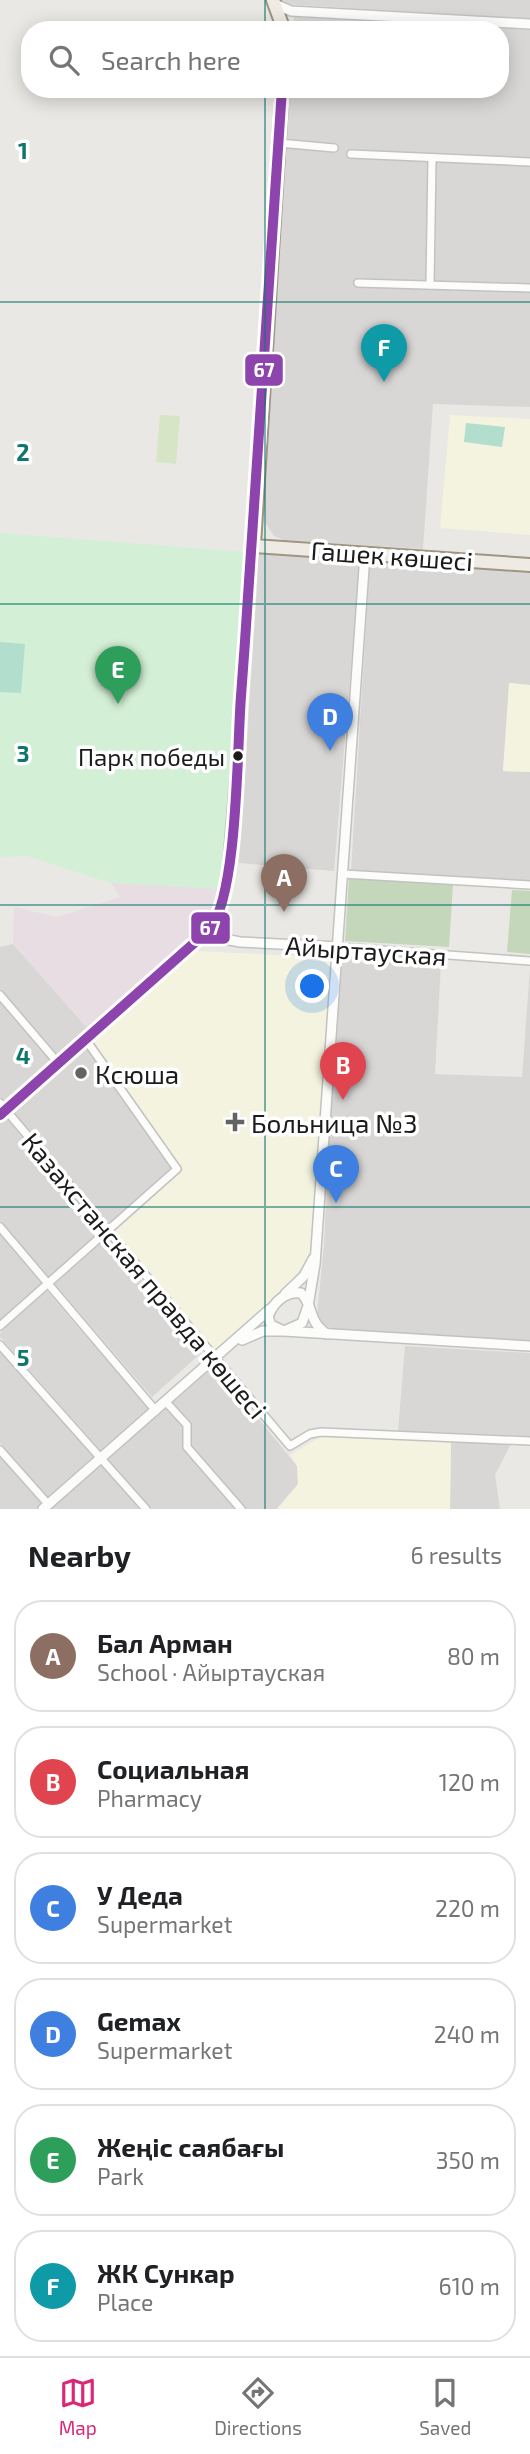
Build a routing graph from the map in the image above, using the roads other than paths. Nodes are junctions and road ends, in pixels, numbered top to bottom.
1 (274, 2) edge
2 (296, 11) junction
3 (281, 21) edge
4 (287, 21) edge
5 (476, 21) edge
6 (509, 23) edge
7 (530, 24) edge
8 (282, 98) edge
9 (279, 143) junction
10 (334, 148) dead end
11 (351, 154) dead end
12 (432, 159) junction
13 (530, 162) edge
14 (358, 282) dead end
15 (430, 285) junction
16 (530, 288) edge
17 (254, 546) junction
18 (365, 554) junction
19 (530, 565) edge
20 (343, 874) junction
21 (530, 886) edge
22 (219, 915) junction
23 (203, 935) junction
24 (230, 941) junction
25 (339, 947) junction
26 (530, 961) edge
27 (0, 995) edge
28 (86, 1040) junction
29 (59, 1064) junction
30 (2, 1110) edge
31 (0, 1227) edge
32 (107, 1231) junction
33 (318, 1242) junction
34 (48, 1284) junction
35 (278, 1301) junction
36 (308, 1306) junction
37 (0, 1326) edge
38 (284, 1331) junction
39 (327, 1334) junction
40 (0, 1345) edge
41 (530, 1346) edge
42 (228, 1348) junction
43 (215, 1359) junction
44 (166, 1402) junction
45 (156, 1411) junction
46 (530, 1441) edge
47 (0, 1450) edge
48 (101, 1458) junction
49 (46, 1507) edge
50 (146, 1509) edge
51 (242, 1509) edge

1 - 2 street
1 - 3 main road
2 - 4 street
2 - 5 street
6 - 7 street
8 - 9 main road
9 - 10 street
9 - 17 main road
11 - 12 street
12 - 13 street
12 - 15 street
14 - 15 street
15 - 16 street
17 - 18 main road, Гашек көшесі
17 - 22 street
18 - 19 main road, Гашек көшесі
18 - 20 street
20 - 21 street
20 - 25 street
22 - 23 street
22 - 24 street
23 - 24 street, Айыртауская
23 - 28 street
24 - 25 street, Айыртауская
25 - 26 street, Айыртауская
25 - 33 street
27 - 29 street
28 - 29 street
28 - 32 street
29 - 30 street
30 - 32 street, Казахстанская правда көшесі
31 - 34 street
32 - 34 street
32 - 43 street, Казахстанская правда көшесі
33 - 35 street
33 - 36 street
34 - 37 street
34 - 45 street
35 - 36 street
35 - 38 street
35 - 42 street
36 - 38 street
36 - 39 street
38 - 39 street
38 - 42 street
39 - 41 street
40 - 48 street
42 - 43 street
43 - 44 street
43 - 46 street, Казахстанская правда көшесі
44 - 45 street
44 - 51 street
45 - 48 street
47 - 49 street
48 - 49 street
48 - 50 street

